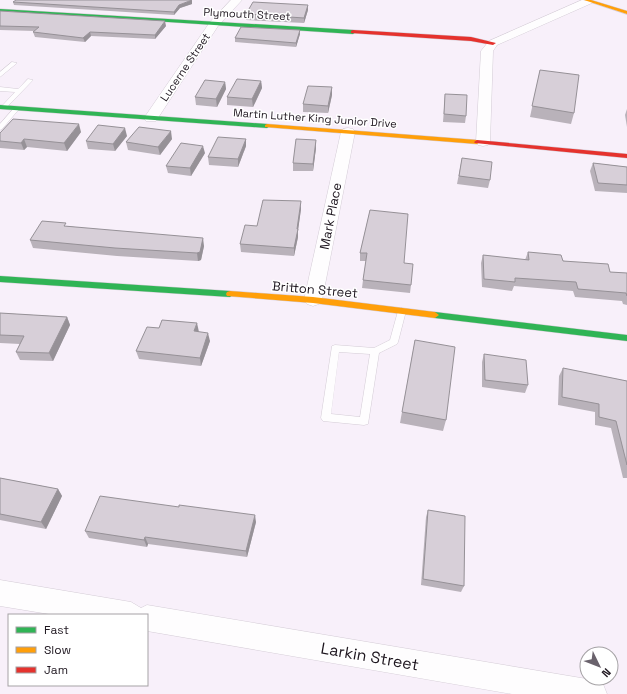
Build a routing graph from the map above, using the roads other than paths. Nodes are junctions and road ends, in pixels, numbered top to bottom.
1 (237, 0) edge
2 (587, 0) edge
3 (0, 10) edge
4 (627, 13) edge
5 (214, 24) junction
6 (493, 43) junction
7 (14, 63) dead end
8 (0, 75) edge
9 (30, 80) dead end
10 (0, 89) edge
11 (20, 91) junction
12 (2, 107) edge
13 (16, 108) junction
14 (151, 118) junction
15 (0, 128) edge
16 (348, 132) junction
17 (483, 142) junction
18 (627, 156) edge
19 (0, 279) edge
20 (313, 300) junction
21 (402, 311) junction
22 (627, 338) edge
23 (375, 351) junction
24 (0, 593) edge
25 (125, 614) edge
26 (148, 618) edge
27 (593, 694) edge

1 - 5 street, Lucerne Street
2 - 4 street
2 - 6 street
3 - 5 street, Plymouth Street
5 - 6 street, Plymouth Street
5 - 14 street, Lucerne Street
6 - 17 street
7 - 8 lane
9 - 11 lane
10 - 11 lane
11 - 12 lane
12 - 13 street, Martin Luther King Junior Drive
13 - 14 street, Martin Luther King Junior Drive
13 - 15 lane
14 - 16 street, Martin Luther King Junior Drive
16 - 17 street, Martin Luther King Junior Drive
16 - 20 street, Mark Place
17 - 18 street, Martin Luther King Junior Drive
19 - 20 street, Britton Street
20 - 21 street, Britton Street
21 - 22 street, Britton Street
21 - 23 lane
23 - 23 lane
24 - 25 street
26 - 27 street, Larkin Street

